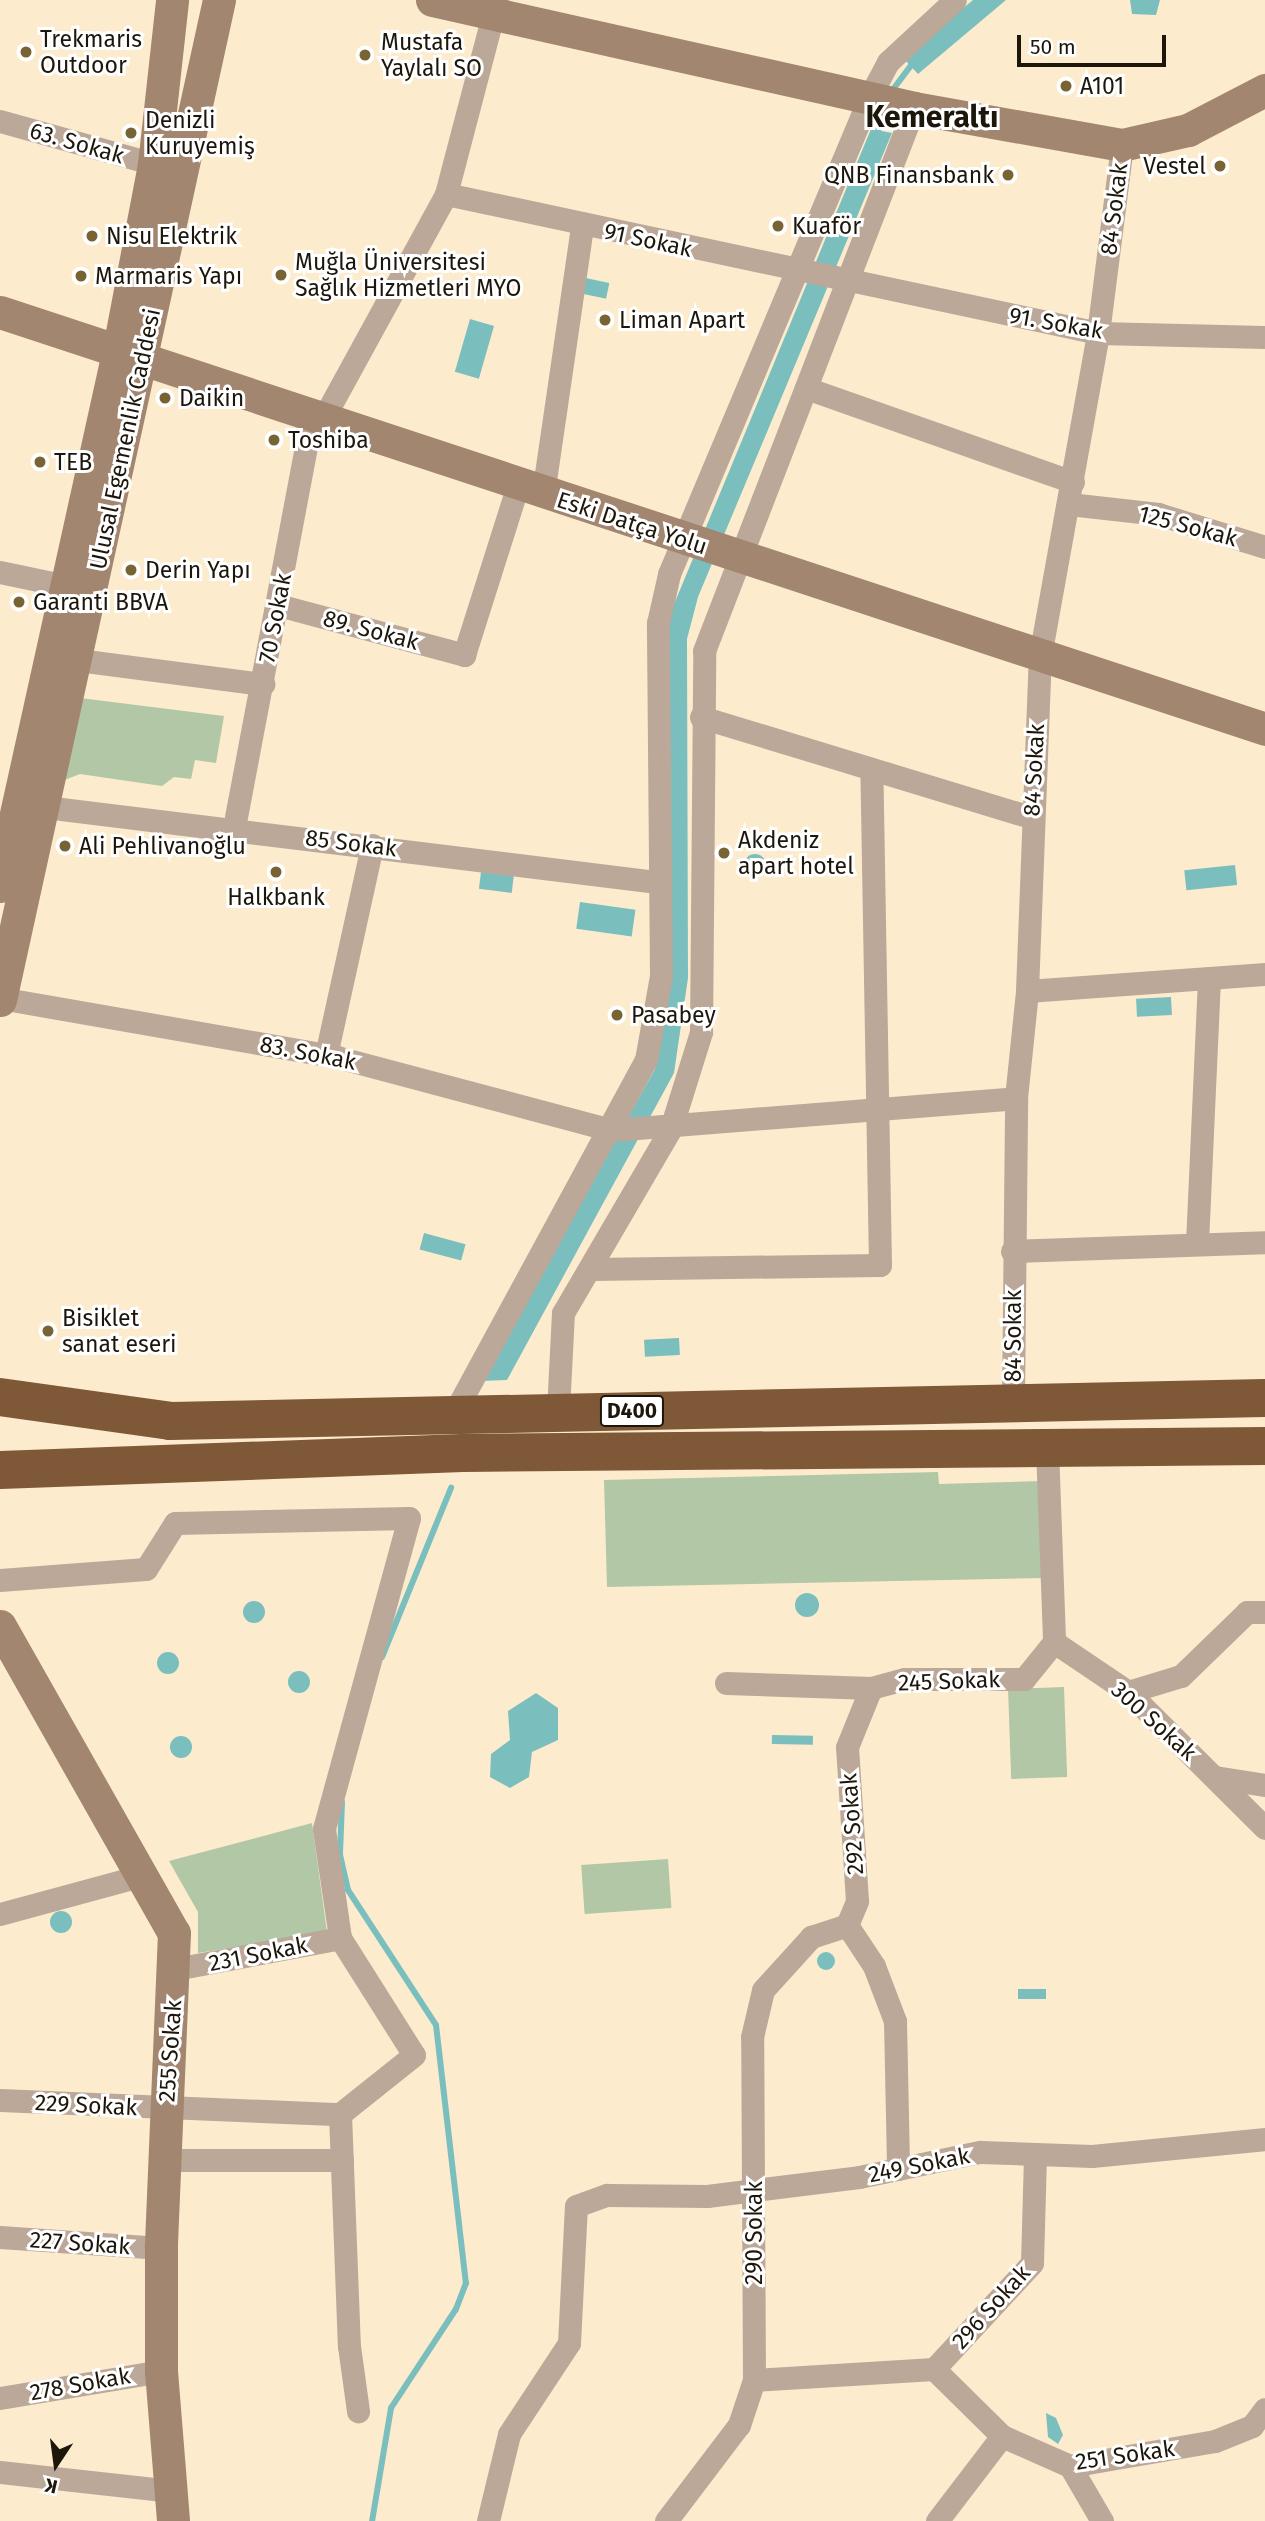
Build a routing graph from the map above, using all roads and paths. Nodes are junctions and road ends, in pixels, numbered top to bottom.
1 (172, 0) edge
2 (219, 0) edge
3 (432, 0) edge
4 (955, 0) edge
5 (496, 6) edge
6 (1265, 90) edge
7 (890, 101) junction
8 (0, 121) edge
9 (1122, 145) junction
10 (153, 164) junction
11 (446, 194) junction
12 (582, 226) junction
13 (803, 273) junction
14 (844, 280) junction
15 (0, 312) edge
16 (1097, 333) junction
17 (1265, 337) edge
18 (132, 352) junction
19 (806, 388) junction
20 (311, 419) junction
21 (531, 490) junction
22 (1071, 494) junction
23 (688, 541) junction
24 (1265, 547) edge
25 (731, 555) junction
26 (0, 572) edge
27 (67, 586) junction
28 (278, 606) junction
29 (1040, 656) junction
30 (78, 660) junction
31 (263, 684) junction
32 (701, 717) junction
33 (1265, 729) edge
34 (871, 771) junction
35 (31, 800) edge
36 (236, 817) junction
37 (1031, 817) junction
38 (372, 845) junction
39 (657, 875) junction
40 (0, 886) edge
41 (1265, 974) edge
42 (1209, 978) junction
43 (1027, 991) junction
44 (0, 999) edge
45 (326, 1055) junction
46 (1016, 1098) junction
47 (881, 1112) junction
48 (671, 1128) junction
49 (614, 1130) junction
50 (1265, 1242) edge
51 (1197, 1243) junction
52 (1012, 1251) junction
53 (593, 1269) junction
54 (0, 1397) edge
55 (1265, 1398) edge
56 (1013, 1401) junction
57 (558, 1411) junction
58 (453, 1415) junction
59 (1265, 1446) edge
60 (1046, 1448) junction
61 (0, 1470) edge
62 (0, 1580) edge
63 (1265, 1612) edge
64 (0, 1626) edge
65 (1054, 1642) junction
66 (726, 1683) dead end
67 (871, 1688) junction
68 (1128, 1692) junction
69 (1215, 1777) junction
70 (1265, 1784) edge
71 (1265, 1828) edge
72 (140, 1876) junction
73 (0, 1914) edge
74 (847, 1925) junction
75 (340, 1938) junction
76 (175, 1969) junction
77 (0, 2100) edge
78 (166, 2109) junction
79 (340, 2114) junction
80 (1265, 2139) edge
81 (1035, 2154) junction
82 (163, 2160) junction
83 (342, 2160) junction
84 (898, 2169) junction
85 (754, 2190) junction
86 (0, 2237) edge
87 (161, 2248) junction
88 (934, 2369) junction
89 (161, 2371) junction
90 (754, 2380) junction
91 (1, 2400) edge
92 (1265, 2409) edge
93 (358, 2411) dead end
94 (1002, 2436) junction
95 (1070, 2466) junction
96 (0, 2472) edge
97 (173, 2506) edge
98 (488, 2521) edge
99 (666, 2521) edge
100 (937, 2521) edge
101 (1102, 2521) edge

1 - 10 street, Ulusal Egemenlik Caddesi
2 - 18 street, Ulusal Egemenlik Caddesi
3 - 5 street
4 - 7 street
5 - 7 street
5 - 11 street
6 - 9 street
7 - 9 street
7 - 13 street
7 - 14 street
8 - 10 street, 63. Sokak
9 - 16 street, 84 Sokak
10 - 18 street, Ulusal Egemenlik Caddesi
11 - 12 street, 91 Sokak
11 - 20 street
12 - 13 street, 91 Sokak
12 - 21 street
13 - 14 street, 91 Sokak
13 - 23 street
14 - 16 street, 91. Sokak
14 - 19 street
15 - 18 street, Eski Datça Yolu
16 - 17 street, 91. Sokak
16 - 22 street, 84 Sokak
18 - 20 street, Eski Datça Yolu
18 - 27 street, Ulusal Egemenlik Caddesi
18 - 30 street, Ulusal Egemenlik Caddesi
19 - 22 street, 125 Sokak
19 - 25 street
20 - 21 street, Eski Datça Yolu
20 - 28 street, 70 Sokak
21 - 23 street, Eski Datça Yolu
21 - 28 street, 89. Sokak
22 - 24 street, 125 Sokak
22 - 29 street, 84 Sokak
23 - 25 street, Eski Datça Yolu
23 - 39 street
25 - 29 street, Eski Datça Yolu
25 - 32 street
26 - 27 street
27 - 35 street, Ulusal Egemenlik Caddesi
28 - 31 street, 70 Sokak
29 - 33 street, Eski Datça Yolu
29 - 37 street, 84 Sokak
30 - 31 street
30 - 35 street, Ulusal Egemenlik Caddesi
31 - 36 street, 70 Sokak
32 - 34 street
32 - 48 street
34 - 37 street
34 - 47 street
35 - 36 street, 85 Sokak
35 - 38 street, 85 Sokak
35 - 40 street, Ulusal Egemenlik Caddesi
35 - 44 street, Ulusal Egemenlik Caddesi
36 - 39 street, 85 Sokak
37 - 43 street, 84 Sokak
38 - 39 street, 85 Sokak
38 - 45 street
39 - 49 street
41 - 42 street
42 - 43 street
42 - 51 street
43 - 46 street, 84 Sokak
44 - 45 street, 83. Sokak
45 - 49 street, 83. Sokak
46 - 47 street, 83. Sokak
46 - 52 street, 84 Sokak
47 - 48 street, 83. Sokak
47 - 53 street
48 - 49 street, 83. Sokak
48 - 53 street
49 - 58 street
50 - 51 street
51 - 52 street
52 - 56 street, 84 Sokak
53 - 57 street
54 - 58 highway, D400
55 - 56 highway, D400
56 - 57 highway, D400
57 - 58 highway, D400
59 - 60 highway, D400
60 - 61 highway, D400
60 - 65 street
62 - 75 street
63 - 68 street
64 - 72 street, 255 Sokak
65 - 67 street, 245 Sokak
65 - 68 street, 300 Sokak
66 - 67 street
67 - 74 street, 292 Sokak
68 - 69 street, 300 Sokak
69 - 70 street
69 - 71 street, 300 Sokak
72 - 73 street
72 - 76 street, 255 Sokak
74 - 84 street
74 - 85 street, 290 Sokak
75 - 76 street, 231 Sokak
75 - 79 street
76 - 78 street, 255 Sokak
77 - 78 street, 229 Sokak
78 - 79 street, 229 Sokak
78 - 82 street, 255 Sokak
79 - 83 street
80 - 81 street, 249 Sokak
81 - 84 street, 249 Sokak
81 - 88 street, 296 Sokak
82 - 83 street
82 - 87 street, 255 Sokak
83 - 93 street
84 - 85 street, 249 Sokak
85 - 90 street, 290 Sokak
85 - 98 street, 249 Sokak
86 - 87 street, 227 Sokak
87 - 89 street, 255 Sokak
88 - 90 street
88 - 94 street, 251 Sokak
89 - 91 street, 278 Sokak
89 - 97 street, 255 Sokak
90 - 99 street, 290 Sokak
92 - 95 street, 251 Sokak
94 - 95 street, 251 Sokak
94 - 100 street
95 - 101 street
96 - 97 street

